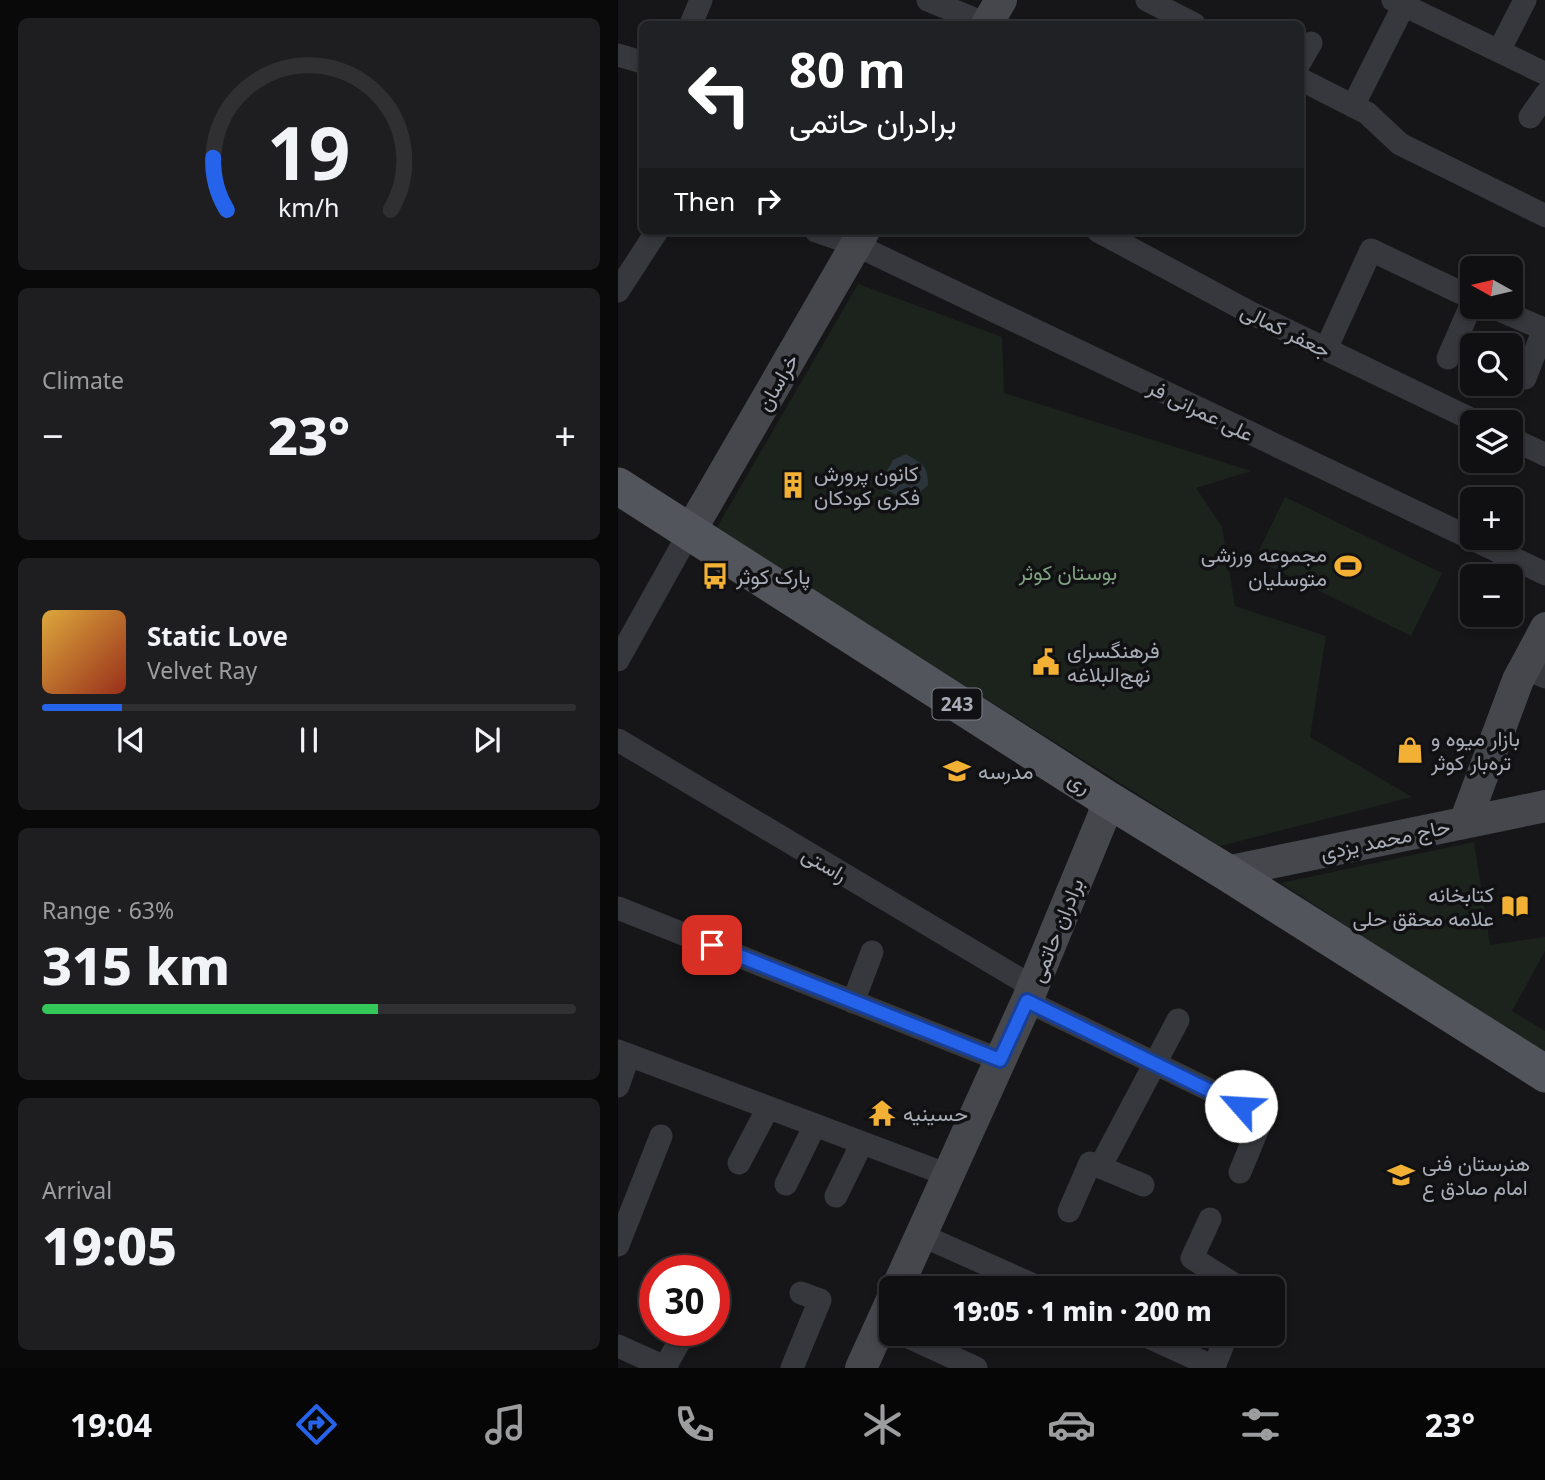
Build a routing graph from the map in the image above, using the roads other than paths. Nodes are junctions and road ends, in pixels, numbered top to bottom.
1 (701, 0) edge
2 (928, 0) edge
3 (1001, 0) edge
4 (1526, 0) edge
5 (1398, 3) edge
6 (692, 21) edge
7 (979, 21) edge
8 (988, 21) edge
9 (1499, 51) junction
10 (618, 55) edge
11 (639, 61) edge
12 (1545, 74) edge
13 (1304, 81) edge
14 (1545, 94) edge
15 (1360, 110) junction
16 (1530, 117) dead end
17 (1545, 216) edge
18 (654, 235) edge
19 (841, 235) edge
20 (1105, 235) edge
21 (860, 238) edge
22 (618, 291) edge
23 (1460, 295) edge
24 (1464, 319) edge
25 (1520, 319) edge
26 (1545, 330) edge
27 (1326, 349) junction
28 (1448, 358) dead end
29 (1525, 378) dead end
30 (1460, 414) edge
31 (1523, 444) edge
32 (1545, 455) edge
33 (618, 486) edge
34 (689, 533) junction
35 (1545, 574) edge
36 (1545, 628) edge
37 (618, 660) edge
38 (1535, 672) edge
39 (618, 740) edge
40 (1107, 799) junction
41 (1545, 806) edge
42 (1465, 822) junction
43 (1226, 872) junction
44 (618, 908) edge
45 (872, 952) dead end
46 (1030, 994) junction
47 (853, 1002) junction
48 (1178, 1020) dead end
49 (624, 1053) edge
50 (1000, 1060) junction
51 (1156, 1064) junction
52 (1545, 1074) edge
53 (618, 1086) edge
54 (768, 1108) junction
55 (815, 1125) junction
56 (661, 1136) dead end
57 (862, 1143) junction
58 (739, 1163) dead end
59 (1100, 1167) junction
60 (1240, 1172) dead end
61 (948, 1175) junction
62 (786, 1184) dead end
63 (1142, 1185) dead end
64 (836, 1196) dead end
65 (1069, 1211) dead end
66 (1210, 1219) dead end
67 (921, 1235) junction
68 (618, 1245) edge
69 (902, 1276) edge
70 (1013, 1276) edge
71 (1221, 1276) edge
72 (801, 1293) dead end
73 (879, 1340) edge
74 (618, 1346) edge
75 (677, 1346) edge
76 (935, 1346) edge
77 (1168, 1346) edge
78 (1222, 1346) edge
79 (666, 1367) edge
80 (1214, 1367) edge
81 (792, 1368) edge
82 (861, 1368) edge
83 (976, 1368) edge

1 - 6 street
2 - 7 street
3 - 8 street
4 - 9 street
5 - 9 street
5 - 15 street
9 - 12 street
10 - 11 street
13 - 15 street
14 - 16 street
15 - 17 street
18 - 22 street
19 - 21 street, علی عمرانی فر
20 - 27 street, جعفر کمالی
21 - 34 street, خراسان
21 - 35 street, علی عمرانی فر
23 - 27 street
24 - 28 street
25 - 26 street
26 - 29 street
27 - 30 street, جعفر کمالی
31 - 32 street
33 - 34 main road, ری / 243
34 - 37 street
34 - 40 main road, ری / 243
36 - 38 street
38 - 42 street
39 - 46 street, راستی
40 - 43 main road, ری / 243
40 - 46 street, برادران حاتمی
41 - 42 street, حاج محمد یزدی
42 - 43 street, حاج محمد یزدی
43 - 52 main road, ری / 243
44 - 47 street
45 - 47 street
46 - 50 street, برادران حاتمی
46 - 51 street, راستی
47 - 50 street
48 - 51 street
49 - 53 street
49 - 54 street
50 - 61 street, برادران حاتمی
51 - 59 street
51 - 60 street, راستی
54 - 55 street
54 - 58 street
55 - 57 street
55 - 62 street
56 - 68 street
57 - 61 street
57 - 64 street
59 - 63 street
59 - 65 street
61 - 67 street, برادران حاتمی
66 - 71 street
67 - 69 street, برادران حاتمی
67 - 70 street
72 - 81 street
73 - 82 street
74 - 79 street
75 - 79 street
76 - 83 street
77 - 80 street
78 - 80 street

